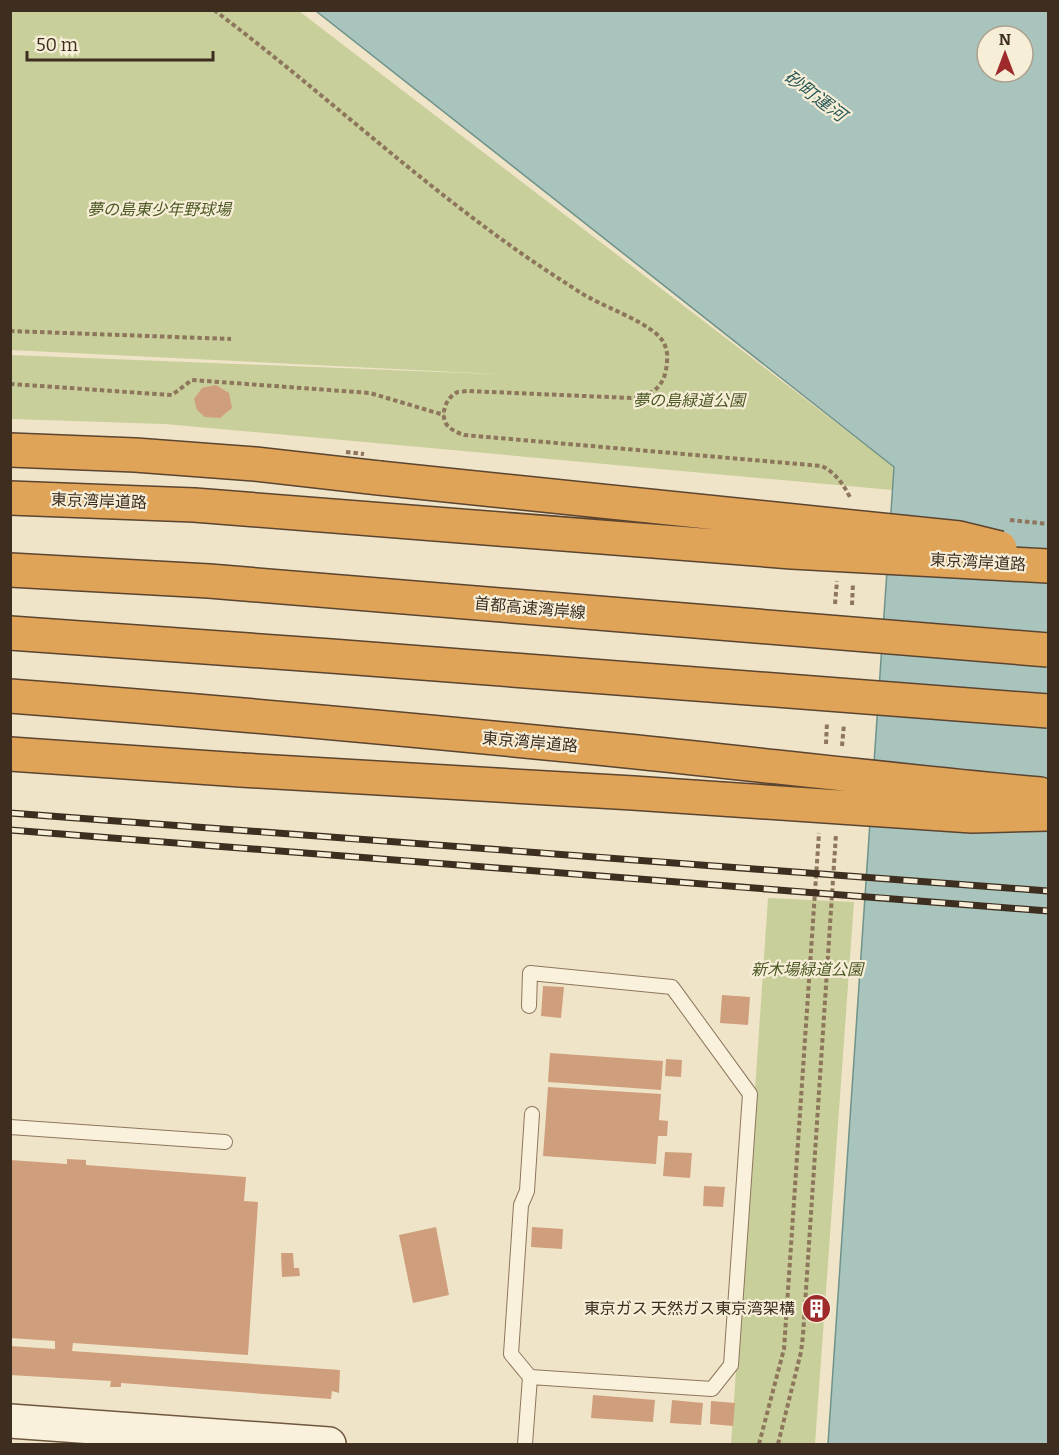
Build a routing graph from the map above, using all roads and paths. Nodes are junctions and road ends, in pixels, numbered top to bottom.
1 (214, 10) edge
2 (10, 330) edge
3 (231, 339) dead end
4 (10, 384) edge
5 (444, 415) junction
6 (10, 450) edge
7 (844, 485) junction
8 (843, 496) dead end
9 (10, 498) edge
10 (853, 505) dead end
11 (1048, 559) edge
12 (1048, 566) edge
13 (10, 570) edge
14 (854, 573) dead end
15 (837, 579) dead end
16 (851, 608) dead end
17 (835, 614) dead end
18 (10, 633) edge
19 (1048, 650) edge
20 (10, 696) edge
21 (1048, 711) edge
22 (844, 714) dead end
23 (827, 720) dead end
24 (842, 749) dead end
25 (10, 754) edge
26 (825, 755) dead end
27 (1048, 797) edge
28 (1048, 814) edge
29 (820, 826) dead end
30 (836, 831) dead end
31 (529, 1006) dead end
32 (532, 1114) dead end
33 (10, 1127) edge
34 (225, 1142) dead end
35 (530, 1377) junction
36 (10, 1421) edge
37 (329, 1444) edge
38 (525, 1444) edge
39 (759, 1444) edge
40 (778, 1444) edge

1 - 5 path
2 - 3 path
4 - 5 path
5 - 7 path
6 - 11 highway, bridge
7 - 8 path
7 - 10 path
9 - 12 highway, 東京湾岸道路, bridge
13 - 19 highway, 首都高速湾岸線, bridge
14 - 16 path
15 - 17 path
18 - 21 highway, bridge
20 - 27 highway, 東京湾岸道路, bridge
22 - 24 path
23 - 26 path
25 - 28 highway, bridge
29 - 39 path
30 - 40 path
31 - 35 lane
32 - 35 lane
33 - 34 lane
35 - 38 lane
36 - 37 street

